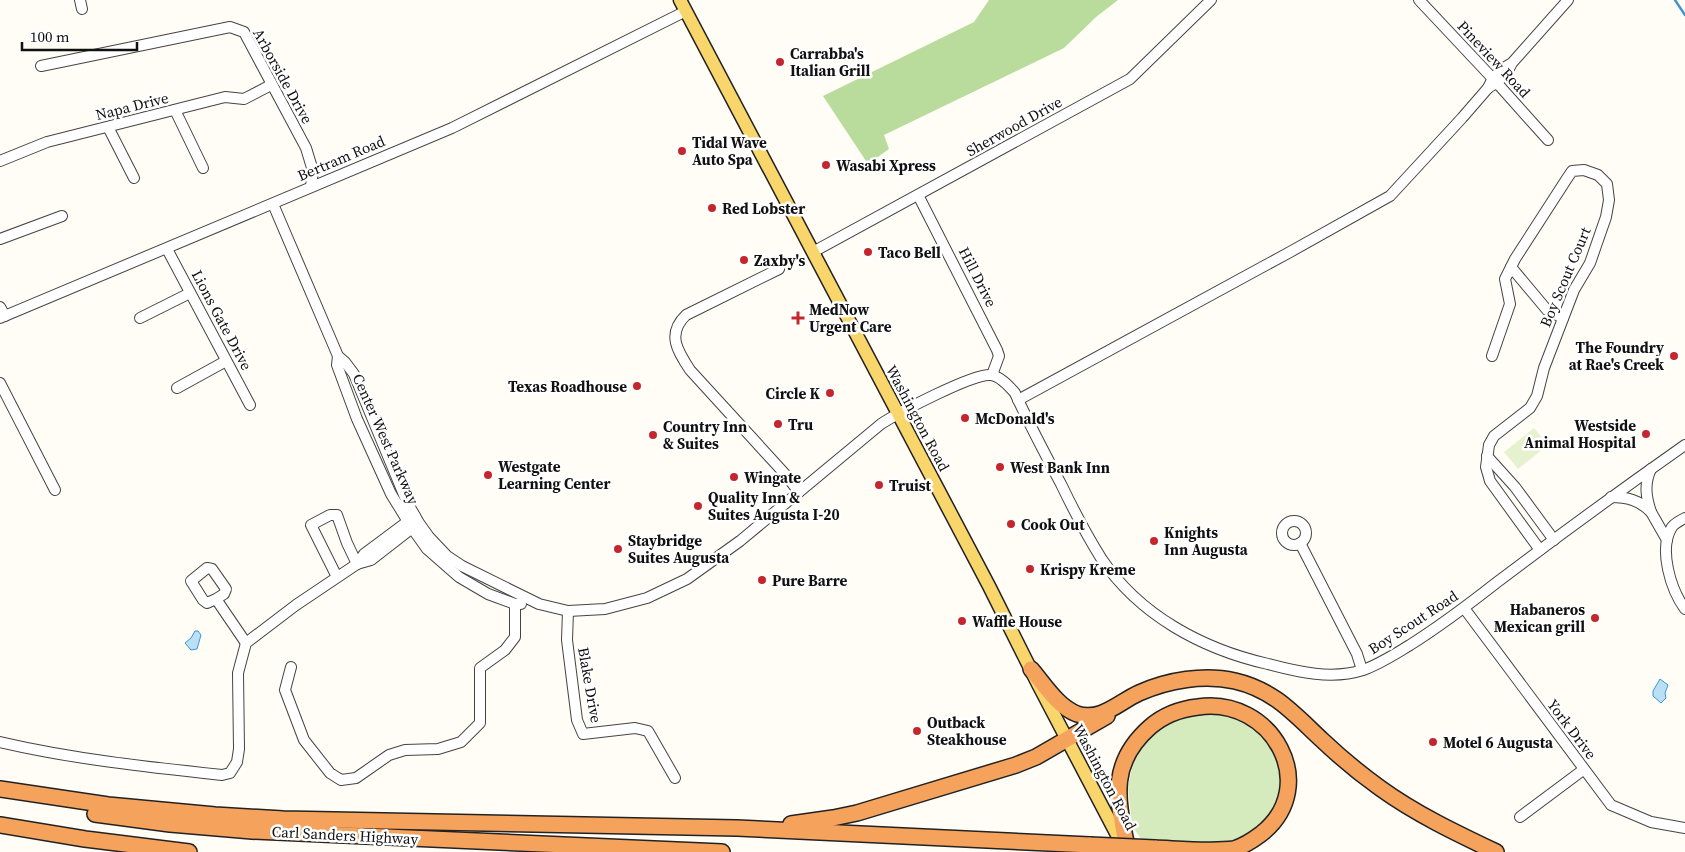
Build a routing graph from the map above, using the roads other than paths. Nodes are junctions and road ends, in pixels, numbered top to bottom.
1 (1211, 0) edge
2 (1419, 0) edge
3 (1568, 0) edge
4 (683, 6) edge
5 (41, 66) dead end
6 (1492, 83) junction
7 (271, 85) junction
8 (175, 110) junction
9 (108, 127) junction
10 (1548, 140) dead end
11 (0, 162) edge
12 (203, 168) dead end
13 (134, 178) dead end
14 (311, 186) junction
15 (918, 195) junction
16 (273, 204) junction
17 (62, 216) dead end
18 (0, 239) edge
19 (167, 249) junction
20 (813, 252) junction
21 (1511, 267) junction
22 (779, 269) dead end
23 (190, 293) junction
24 (2, 314) edge
25 (140, 318) dead end
26 (1563, 318) junction
27 (1492, 356) dead end
28 (226, 361) junction
29 (992, 375) junction
30 (0, 383) edge
31 (177, 388) dead end
32 (1018, 400) junction
33 (250, 405) dead end
34 (898, 413) junction
35 (1685, 445) edge
36 (1487, 456) junction
37 (1652, 468) junction
38 (55, 490) dead end
39 (799, 492) junction
40 (1611, 497) junction
41 (1652, 512) junction
42 (1685, 518) edge
43 (413, 522) junction
44 (1554, 540) junction
45 (1668, 540) junction
46 (1300, 543) dead end
47 (1540, 550) junction
48 (357, 564) junction
49 (337, 577) junction
50 (1682, 598) edge
51 (216, 599) dead end
52 (515, 604) junction
53 (539, 604) junction
54 (1464, 608) junction
55 (1685, 609) edge
56 (568, 611) junction
57 (246, 643) junction
58 (291, 667) dead end
59 (1031, 669) junction
60 (1362, 670) junction
61 (1173, 682) junction
62 (1067, 739) junction
63 (0, 742) edge
64 (1583, 770) junction
65 (675, 778) dead end
66 (0, 789) edge
67 (0, 798) edge
68 (1520, 817) dead end
69 (0, 825) edge
70 (737, 828) junction
71 (1685, 828) edge
72 (189, 852) edge
73 (722, 852) edge
74 (1127, 852) edge
75 (1496, 852) edge

1 - 15 street, Sherwood Drive
2 - 6 street, Pineview Road
3 - 6 street
4 - 14 street, Bertram Road
4 - 20 main road, Washington Road
5 - 7 street, Arborside Drive
6 - 10 street, Pineview Road
6 - 32 street
7 - 8 street, Napa Drive
7 - 14 street, Arborside Drive
8 - 9 street, Napa Drive
8 - 12 street
9 - 11 street, Napa Drive
9 - 13 street
14 - 16 street, Bertram Road
15 - 20 street, Sherwood Drive
15 - 29 street, Hill Drive
16 - 19 street, Bertram Road
16 - 43 street, Center West Parkway
17 - 18 street
19 - 23 street, Lions Gate Drive
19 - 24 street, Bertram Road
20 - 34 main road, Washington Road
21 - 26 street
21 - 26 street, Boy Scout Court
21 - 27 street, Boy Scout Court
22 - 39 street
23 - 25 street
23 - 28 street, Lions Gate Drive
26 - 36 street, Boy Scout Court
28 - 31 street
28 - 33 street, Lions Gate Drive
29 - 32 street, Boy Scout Road
29 - 34 street
30 - 38 street
32 - 60 street, Boy Scout Road
34 - 39 street, Center West Parkway
34 - 59 main road, Washington Road
35 - 37 street, Boy Scout Road
36 - 44 street
36 - 47 street
37 - 40 street, Boy Scout Road
37 - 41 street
39 - 56 street, Center West Parkway
40 - 41 street
40 - 44 street, Boy Scout Road
41 - 45 street
42 - 45 street
43 - 48 street
43 - 52 street, Center West Parkway
43 - 53 street, Center West Parkway
44 - 47 street, Boy Scout Road
45 - 50 street
46 - 60 street
47 - 54 street, Boy Scout Road
48 - 49 street
48 - 49 street
49 - 57 street
50 - 55 street
51 - 57 street
52 - 53 street, Center West Parkway
52 - 58 street
53 - 56 street, Center West Parkway
54 - 60 street, Boy Scout Road
54 - 64 street, York Drive
56 - 65 street, Blake Drive
57 - 63 street
59 - 61 highway
59 - 62 main road, Washington Road
61 - 62 highway
61 - 75 highway
62 - 70 highway
62 - 74 main road, Washington Road
64 - 68 street
64 - 71 street, York Drive
66 - 70 highway
67 - 73 highway, Carl Sanders Highway
69 - 72 highway
70 - 74 highway, bridge

